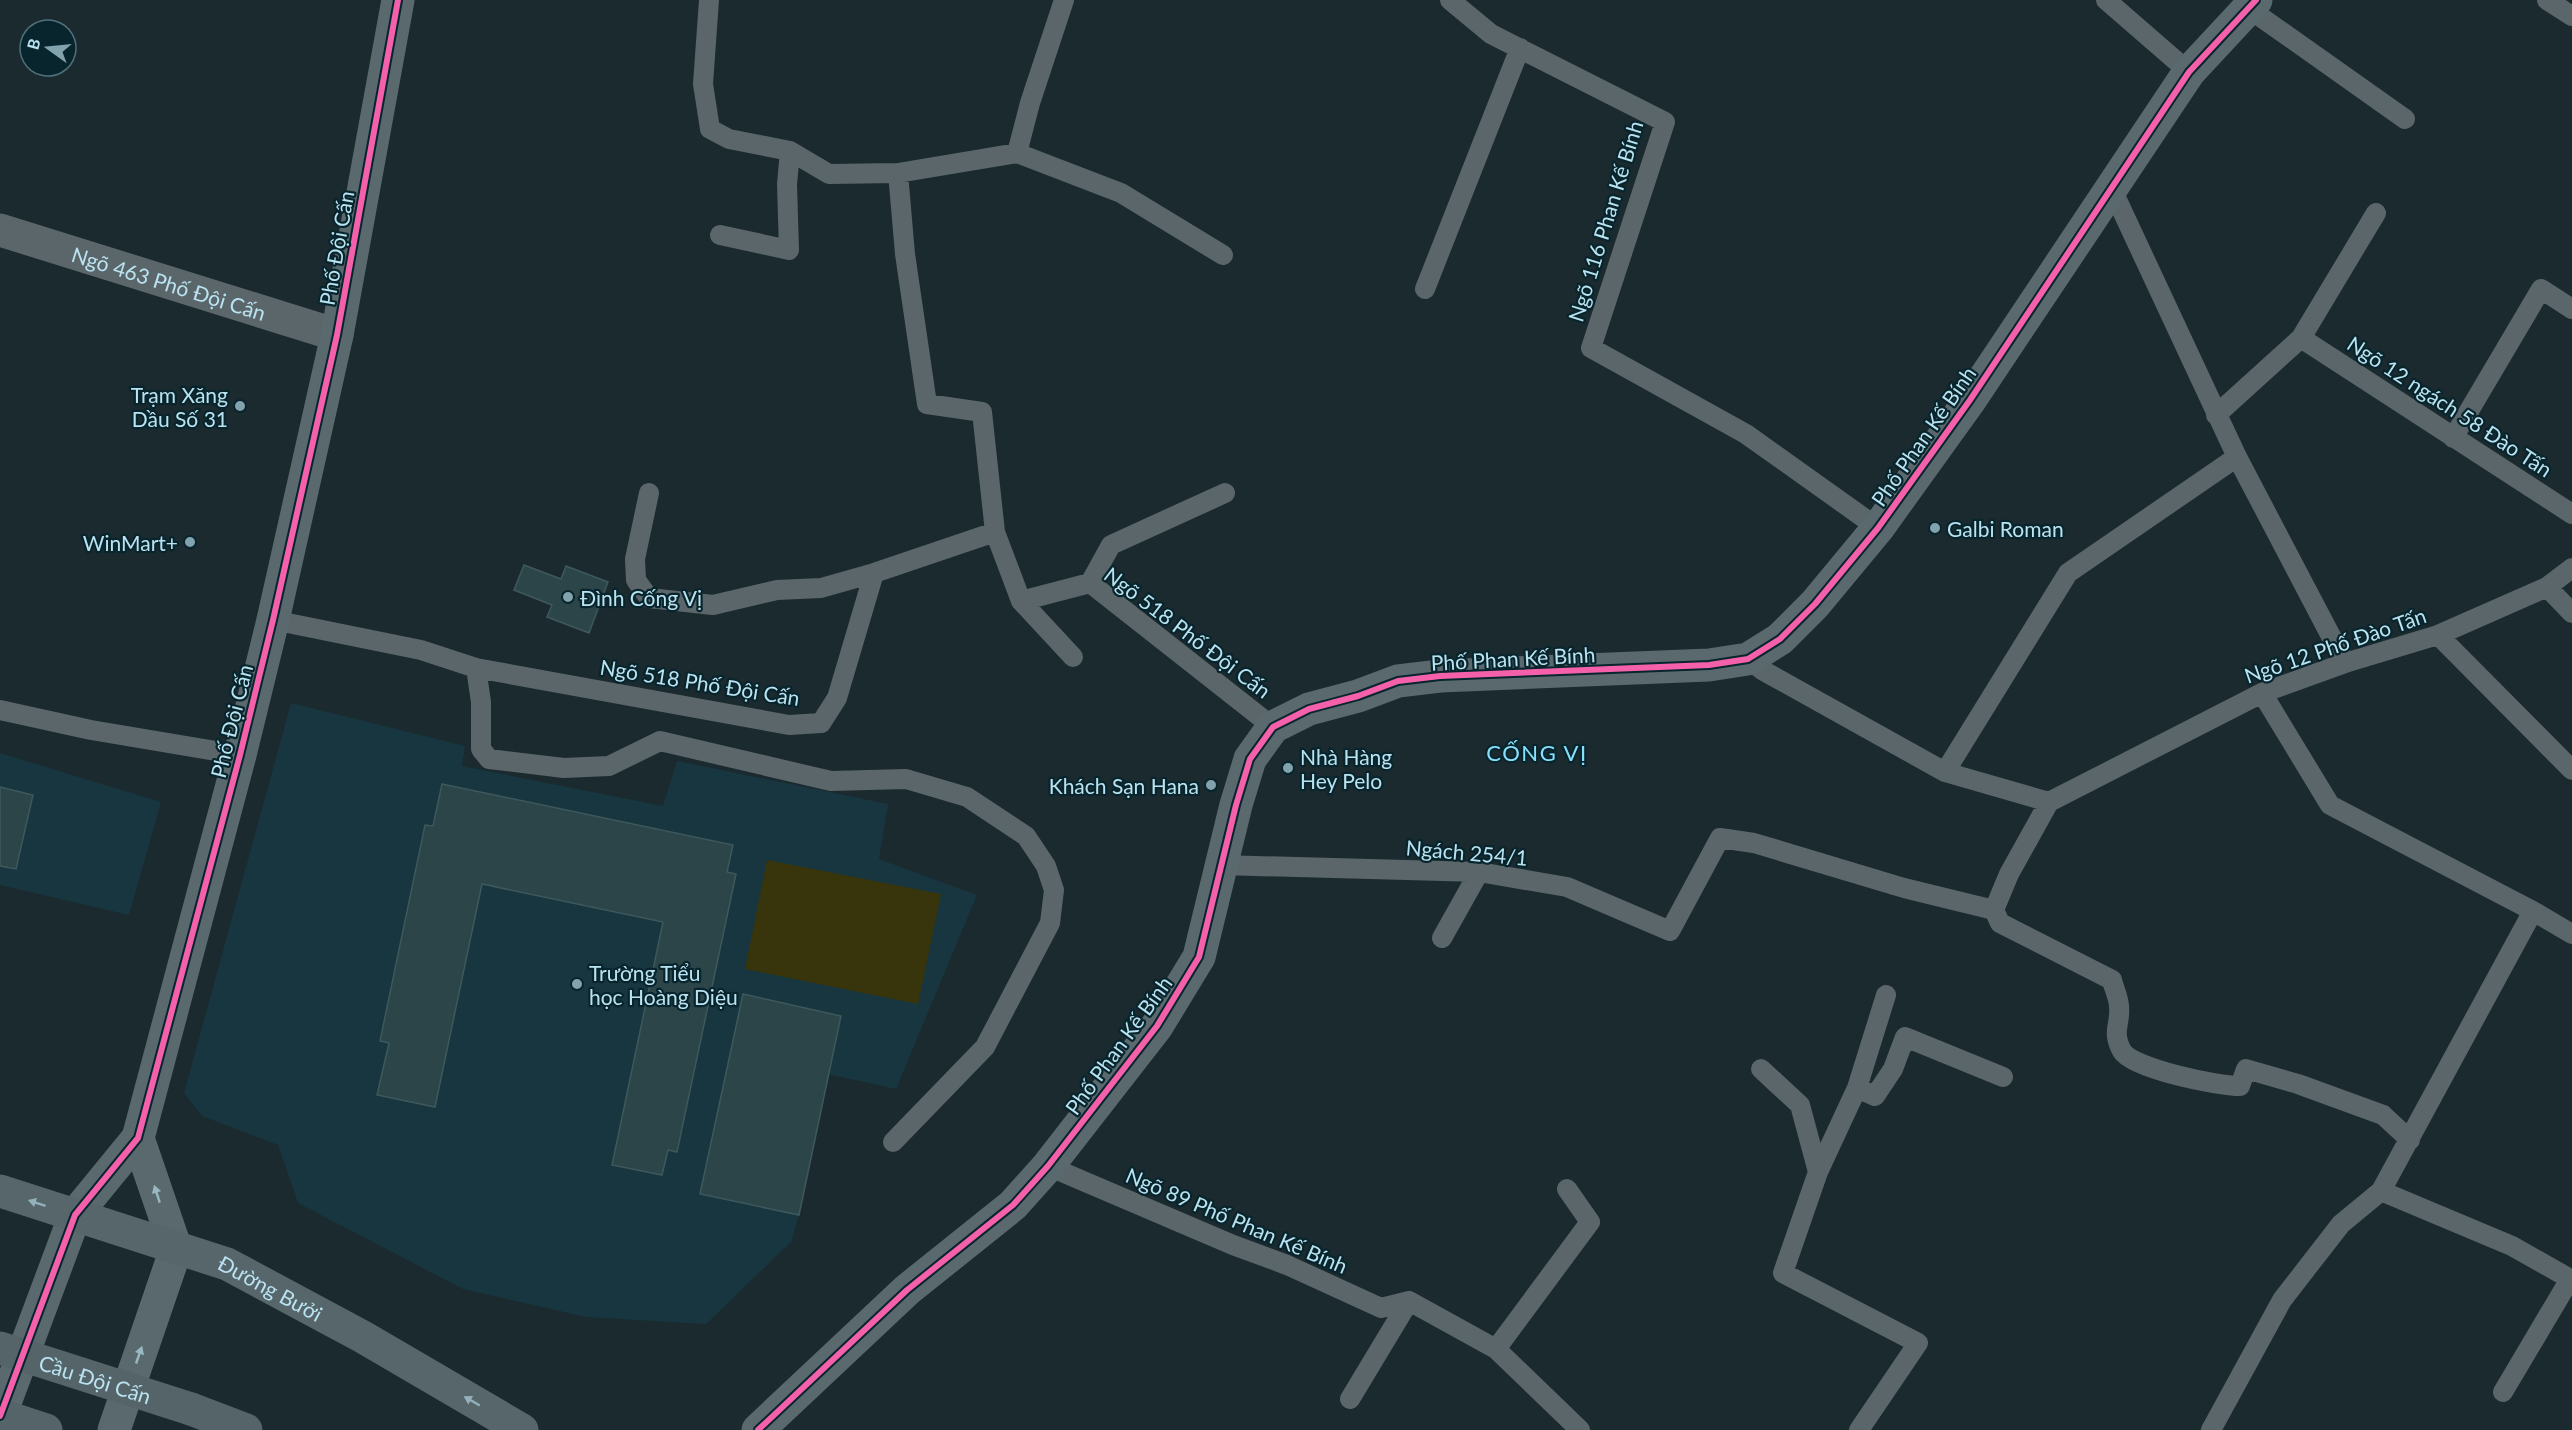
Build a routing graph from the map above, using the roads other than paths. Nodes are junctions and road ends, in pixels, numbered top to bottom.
1 (398, 0) edge
2 (709, 0) edge
3 (1064, 0) edge
4 (1450, 0) edge
5 (2106, 0) edge
6 (2547, 0) edge
7 (2252, 4) edge
8 (2572, 16) edge
9 (1520, 48) junction
10 (2189, 72) junction
11 (2405, 119) dead end
12 (790, 151) junction
13 (1017, 153) junction
14 (898, 173) junction
15 (2111, 187) junction
16 (2376, 213) dead end
17 (0, 230) edge
18 (720, 235) dead end
19 (1222, 255) dead end
20 (1425, 289) dead end
21 (2572, 309) edge
22 (337, 335) junction
23 (2301, 338) junction
24 (2216, 415) junction
25 (2453, 438) junction
26 (2237, 457) junction
27 (650, 493) dead end
28 (1225, 493) dead end
29 (2572, 514) edge
30 (1878, 528) junction
31 (995, 532) junction
32 (2572, 568) edge
33 (874, 573) junction
34 (1090, 583) junction
35 (2547, 587) junction
36 (1021, 601) junction
37 (2572, 613) edge
38 (273, 620) junction
39 (2438, 635) junction
40 (1073, 657) dead end
41 (1748, 659) junction
42 (2345, 663) junction
43 (476, 668) junction
44 (2262, 693) junction
45 (0, 710) edge
46 (1273, 727) junction
47 (240, 755) junction
48 (2571, 766) edge
49 (1945, 772) junction
50 (2049, 802) junction
51 (1221, 865) junction
52 (1479, 872) junction
53 (1994, 910) junction
54 (2533, 911) junction
55 (2572, 934) edge
56 (1442, 938) dead end
57 (1886, 995) dead end
58 (1761, 1069) dead end
59 (2002, 1077) dead end
60 (1857, 1088) junction
61 (138, 1138) junction
62 (2410, 1140) junction
63 (892, 1142) dead end
64 (1048, 1166) junction
65 (1818, 1172) junction
66 (1568, 1189) dead end
67 (0, 1191) edge
68 (2381, 1191) junction
69 (75, 1215) junction
70 (176, 1249) junction
71 (2571, 1280) edge
72 (1409, 1301) junction
73 (0, 1348) edge
74 (1496, 1349) junction
75 (2504, 1392) dead end
76 (1350, 1399) dead end
77 (0, 1415) edge
78 (46, 1430) edge
79 (114, 1430) edge
80 (246, 1430) edge
81 (522, 1430) edge
82 (758, 1430) edge
83 (1580, 1430) edge
84 (1859, 1430) edge
85 (2211, 1430) edge

1 - 22 street, Phố Đội Cấn
2 - 12 lane
3 - 13 lane
4 - 9 lane, Ngõ 116 Phan Kế Bính
5 - 10 lane
6 - 8 lane
7 - 10 street, Phố Phan Kế Bính
7 - 11 lane
9 - 20 lane
9 - 30 lane, Ngõ 116 Phan Kế Bính
10 - 15 street, Phố Phan Kế Bính
12 - 14 lane
12 - 18 lane
13 - 14 lane
13 - 19 lane
14 - 31 lane
15 - 24 lane
15 - 30 street, Phố Phan Kế Bính
16 - 23 lane
17 - 22 street, Ngõ 463 Phố Đội Cấn
21 - 25 lane
22 - 38 street, Phố Đội Cấn
23 - 24 lane
23 - 25 lane, Ngõ 12 ngách 58 Đào Tấn
24 - 26 lane
25 - 29 lane, Ngõ 12 ngách 58 Đào Tấn
26 - 42 lane
26 - 49 lane
27 - 33 lane
28 - 34 lane
30 - 41 street, Phố Phan Kế Bính
31 - 33 lane
31 - 36 lane
32 - 35 lane, Ngõ 12 Phố Đào Tấn
33 - 43 lane, Ngõ 518 Phố Đội Cấn
34 - 36 lane, Ngõ 518 Phố Đội Cấn
34 - 46 lane, Ngõ 518 Phố Đội Cấn
35 - 37 lane
35 - 39 lane, Ngõ 12 Phố Đào Tấn
36 - 40 lane
38 - 43 lane, Ngõ 518 Phố Đội Cấn
38 - 47 street, Phố Đội Cấn
39 - 42 lane, Ngõ 12 Phố Đào Tấn
39 - 48 lane
41 - 46 street, Phố Phan Kế Bính
41 - 49 lane
42 - 44 lane, Ngõ 12 Phố Đào Tấn
43 - 63 lane
44 - 50 lane, Ngõ 12 Phố Đào Tấn
44 - 54 lane
45 - 47 lane
46 - 51 street, Phố Phan Kế Bính
47 - 61 street, Phố Đội Cấn
49 - 50 lane
50 - 53 lane
51 - 52 lane, Ngách 254/1
51 - 64 street, Phố Phan Kế Bính
52 - 53 lane, Ngách 254/1
52 - 56 lane
53 - 62 lane
54 - 55 lane
54 - 62 lane
57 - 60 lane
58 - 65 lane
59 - 60 lane
60 - 65 lane
61 - 69 street, Phố Đội Cấn
70 -> 61 street
62 - 68 lane
64 - 72 lane, Ngõ 89 Phố Phan Kế Bính
64 - 82 street, Phố Phan Kế Bính
65 - 84 lane
66 - 74 lane
69 -> 67 main road, Đường Bưởi
68 - 71 lane
68 - 85 lane
69 - 70 main road, Đường Bưởi
69 - 77 street, Phố Đội Cấn
79 -> 70 street
81 -> 70 main road, Đường Bưởi
71 - 75 lane
72 - 74 lane
72 - 76 lane
73 - 80 highway, Cầu Đội Cấn, bridge
74 - 83 lane
77 - 78 highway, bridge

